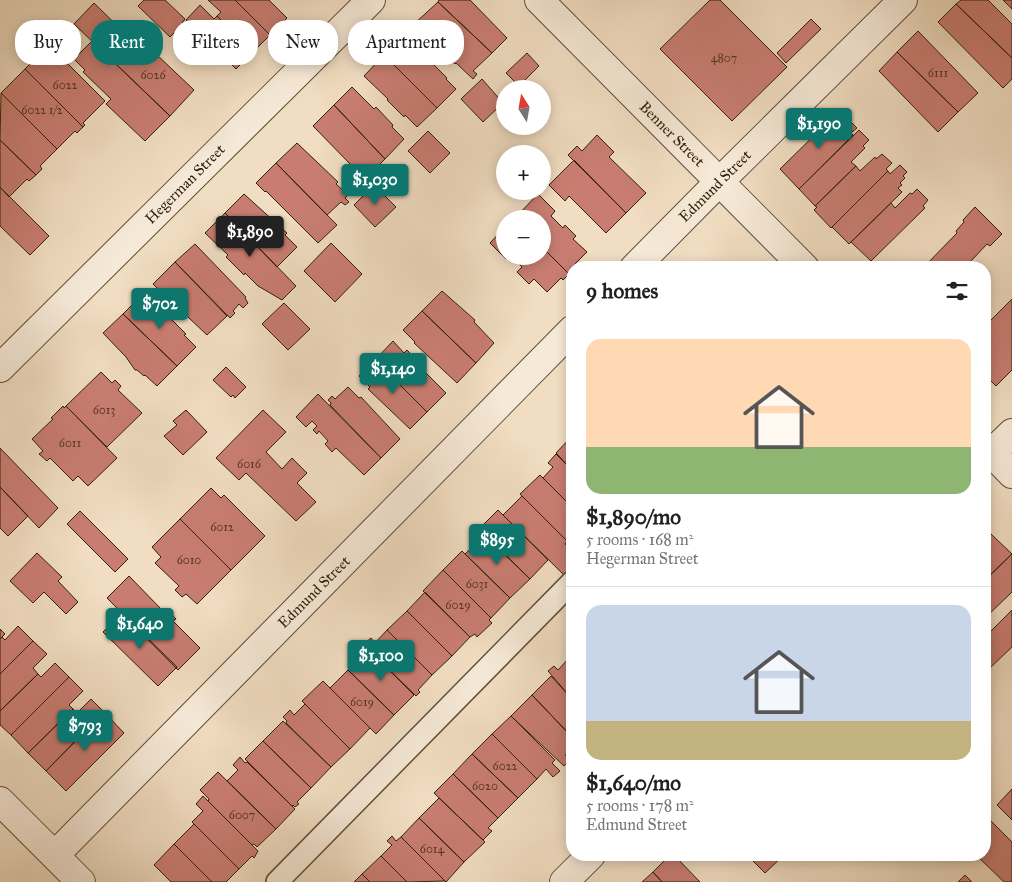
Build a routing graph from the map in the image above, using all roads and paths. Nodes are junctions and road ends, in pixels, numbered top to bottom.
1 (371, 0) edge
2 (539, 0) edge
3 (904, 0) edge
4 (719, 182) junction
5 (641, 261) edge
6 (798, 261) edge
7 (566, 336) edge
8 (0, 368) edge
9 (1012, 432) edge
10 (991, 450) edge
11 (991, 456) edge
12 (1012, 474) edge
13 (566, 588) edge
14 (0, 801) edge
15 (55, 855) junction
16 (585, 861) edge
17 (81, 882) edge
18 (277, 882) edge
19 (564, 882) edge

1 - 8 street, Hegerman Street
2 - 4 street, Benner Street
3 - 4 street, Edmund Street
4 - 5 street, Edmund Street
4 - 6 street, Benner Street
7 - 15 street, Edmund Street
9 - 10 street
11 - 12 street
13 - 18 lane
14 - 15 street
15 - 17 street
16 - 19 street

